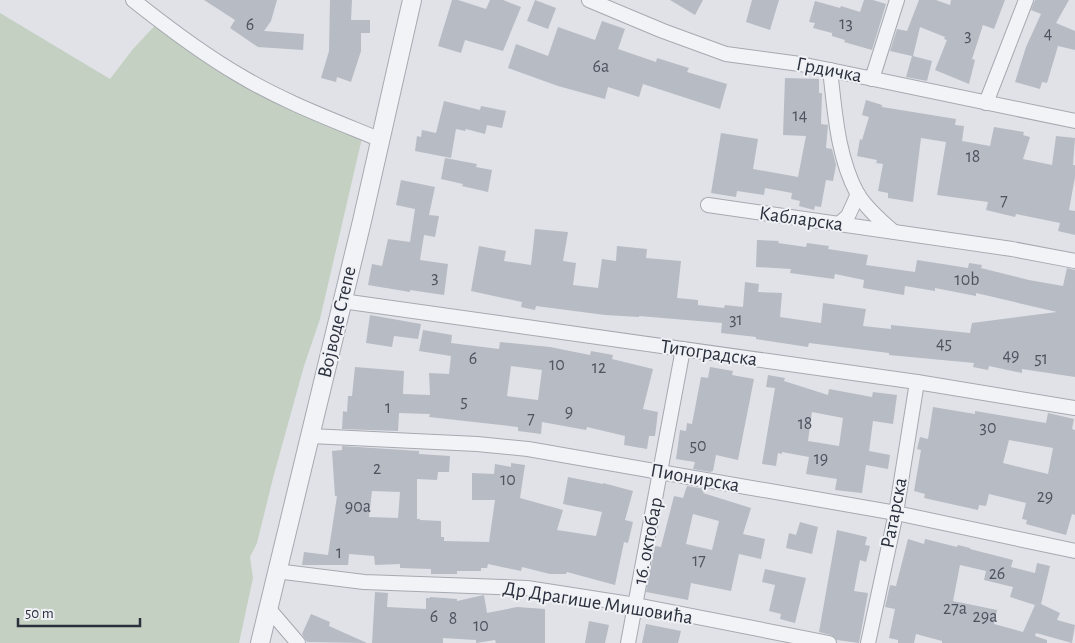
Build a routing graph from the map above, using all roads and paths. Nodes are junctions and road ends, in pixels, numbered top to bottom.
1 (133, 0) edge
2 (412, 0) edge
3 (897, 0) edge
4 (1026, 0) edge
5 (596, 1) edge
6 (830, 70) junction
7 (872, 79) junction
8 (986, 103) junction
9 (1075, 121) edge
10 (381, 140) junction
11 (858, 194) junction
12 (708, 205) dead end
13 (839, 224) junction
14 (894, 232) junction
15 (1075, 261) edge
16 (342, 301) junction
17 (683, 349) junction
18 (917, 382) junction
19 (1075, 408) edge
20 (310, 436) junction
21 (661, 472) junction
22 (896, 512) junction
23 (1075, 551) edge
24 (276, 572) junction
25 (636, 605) junction
26 (268, 608) junction
27 (260, 643) edge
28 (298, 643) edge
29 (628, 643) edge
30 (829, 643) edge
31 (868, 643) edge

1 - 10 street
2 - 10 street, Војводе Степе
3 - 7 street
4 - 8 street
5 - 6 street, Грдичка
6 - 7 street, Грдичка
6 - 11 street, Кабларска
7 - 8 street, Грдичка
8 - 9 street, Грдичка
10 - 16 street, Војводе Степе
11 - 13 street
11 - 14 street, Кабларска
12 - 13 street, Кабларска
13 - 14 street, Кабларска
14 - 15 street, Кабларска
16 - 17 street, Титоградска
16 - 20 street, Војводе Степе
17 - 18 street, Титоградска
17 - 21 street, 16. октобар
18 - 19 street, Титоградска
18 - 22 street, Ратарска
20 - 21 street, Пионирска
20 - 24 street, Војводе Степе
21 - 22 street, Пионирска
21 - 25 street, 16. октобар
22 - 23 street, Пионирска
22 - 31 street, Ратарска
24 - 25 street, Др Драгише Мишовића
24 - 26 street, Војводе Степе
25 - 29 street, 16. октобар
25 - 30 street, Др Драгише Мишовића
26 - 27 street, Војводе Степе
26 - 28 street

